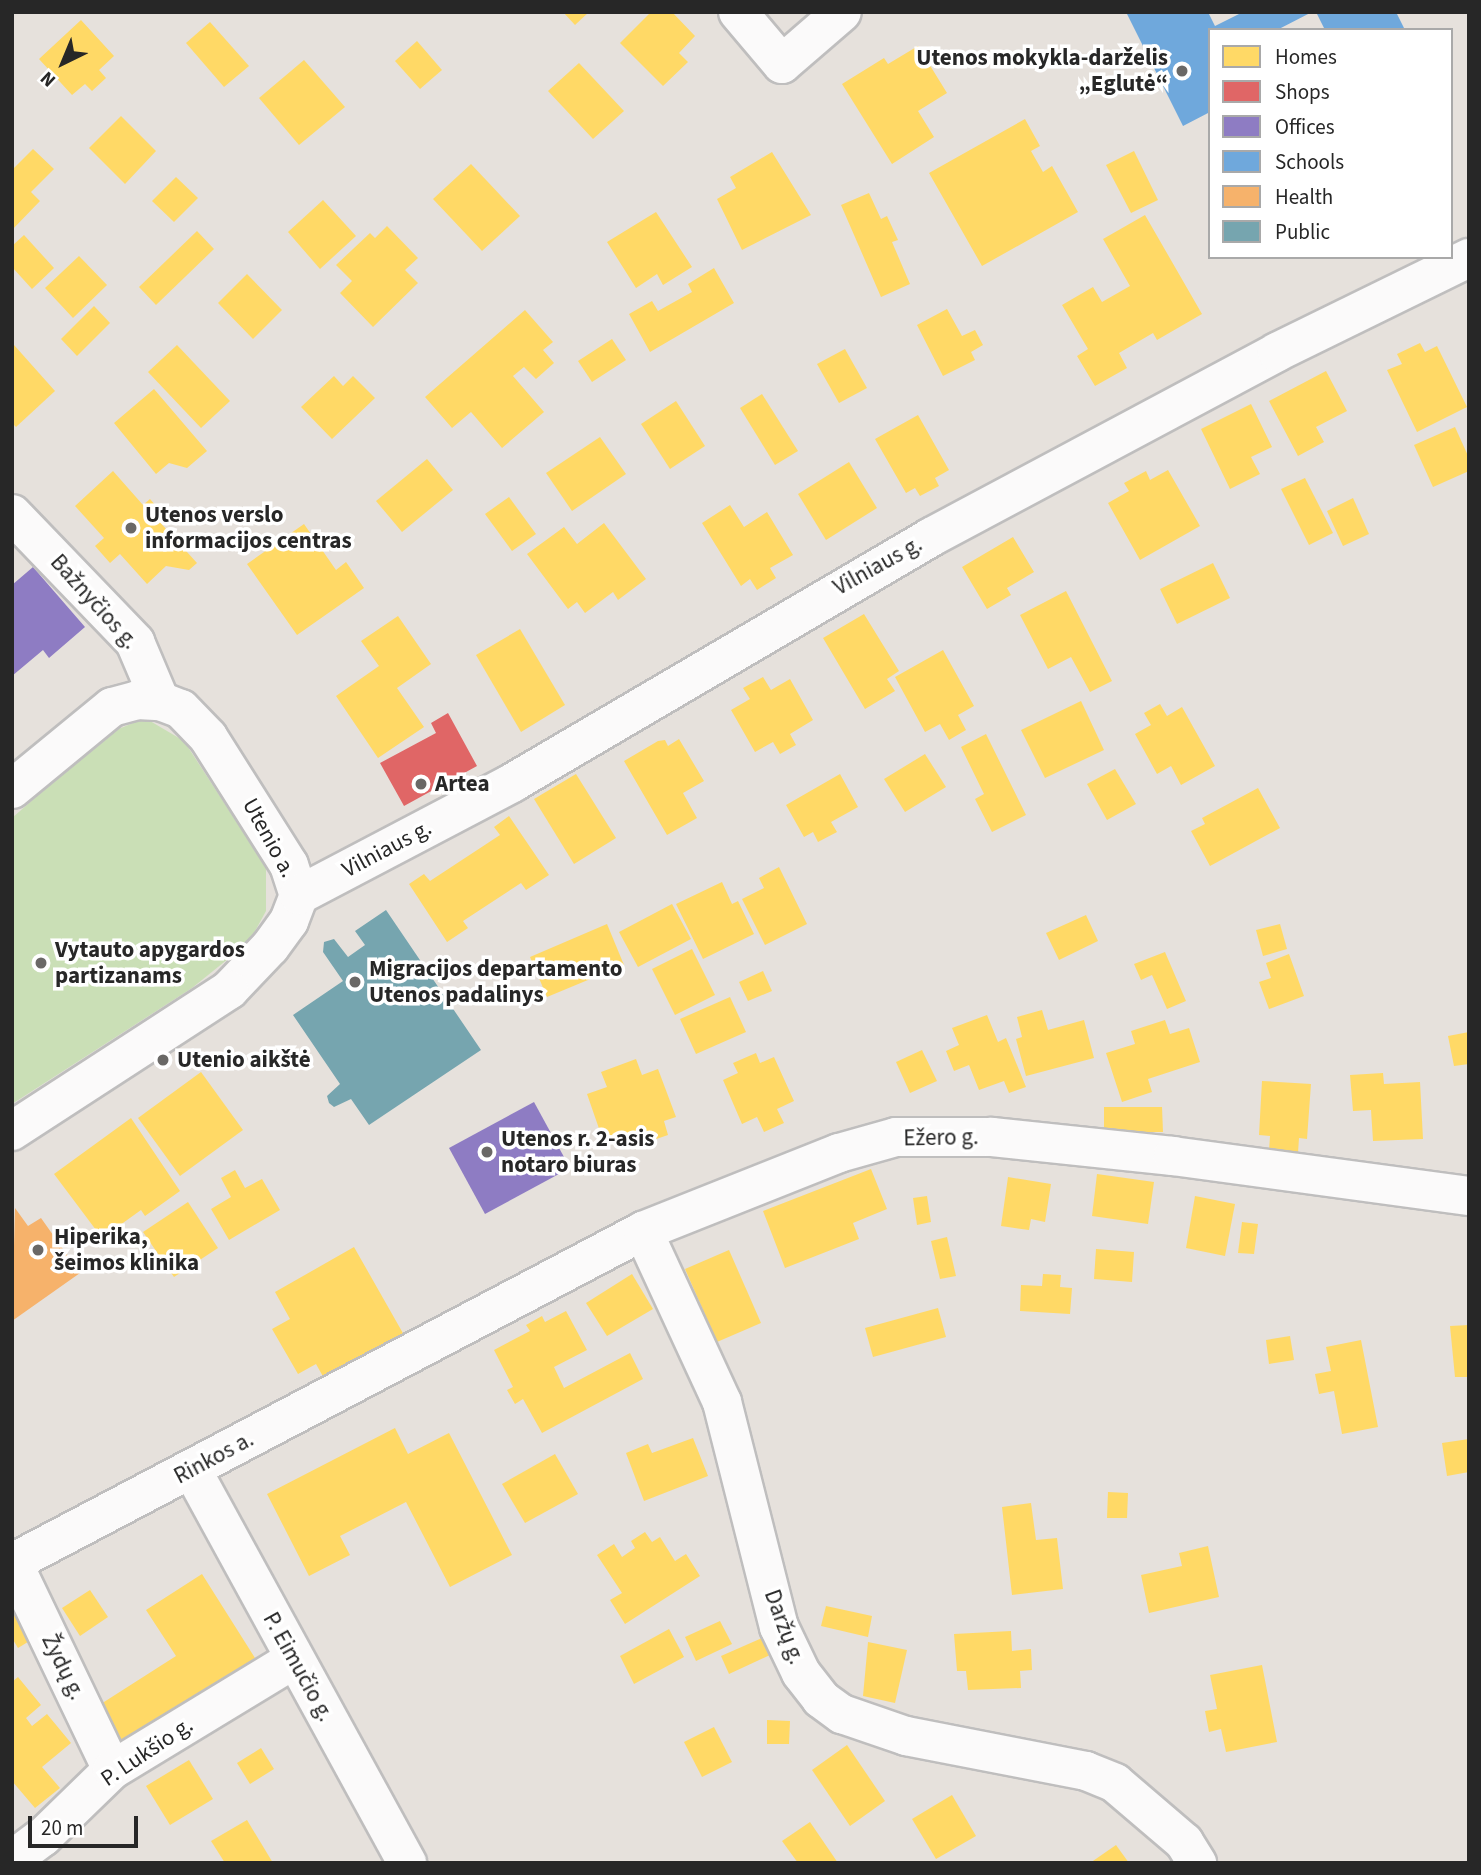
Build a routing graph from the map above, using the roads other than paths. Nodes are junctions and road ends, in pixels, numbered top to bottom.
1 (738, 12) edge
2 (842, 12) edge
3 (1469, 258) edge
4 (12, 514) edge
5 (160, 701) junction
6 (12, 789) edge
7 (299, 895) junction
8 (12, 1131) edge
9 (1469, 1196) edge
10 (643, 1231) junction
11 (414, 1352) joint
12 (192, 1470) junction
13 (13, 1563) edge
14 (293, 1660) junction
15 (112, 1770) junction
16 (51, 1850) edge
17 (12, 1860) edge
18 (407, 1863) edge
19 (1197, 1863) edge

1 - 2 street
3 - 7 street, Vilniaus g.
4 - 5 street, Bažnyčios g.
5 - 6 street
5 - 7 street, Utenio a.
7 - 8 street, Utenio a.
9 - 10 street, Ežero g.
10 - 11 street, Ežero g.
10 - 19 street, Daržų g.
11 - 12 street, Rinkos a.
12 - 13 street, Rinkos a.
12 - 14 street, P. Eimučio g.
13 - 15 street, Žydų g.
14 - 15 street, P. Lukšio g.
14 - 18 street, P. Eimučio g.
15 - 16 street, P. Lukšio g.
16 - 17 street, P. Lukšio g.

